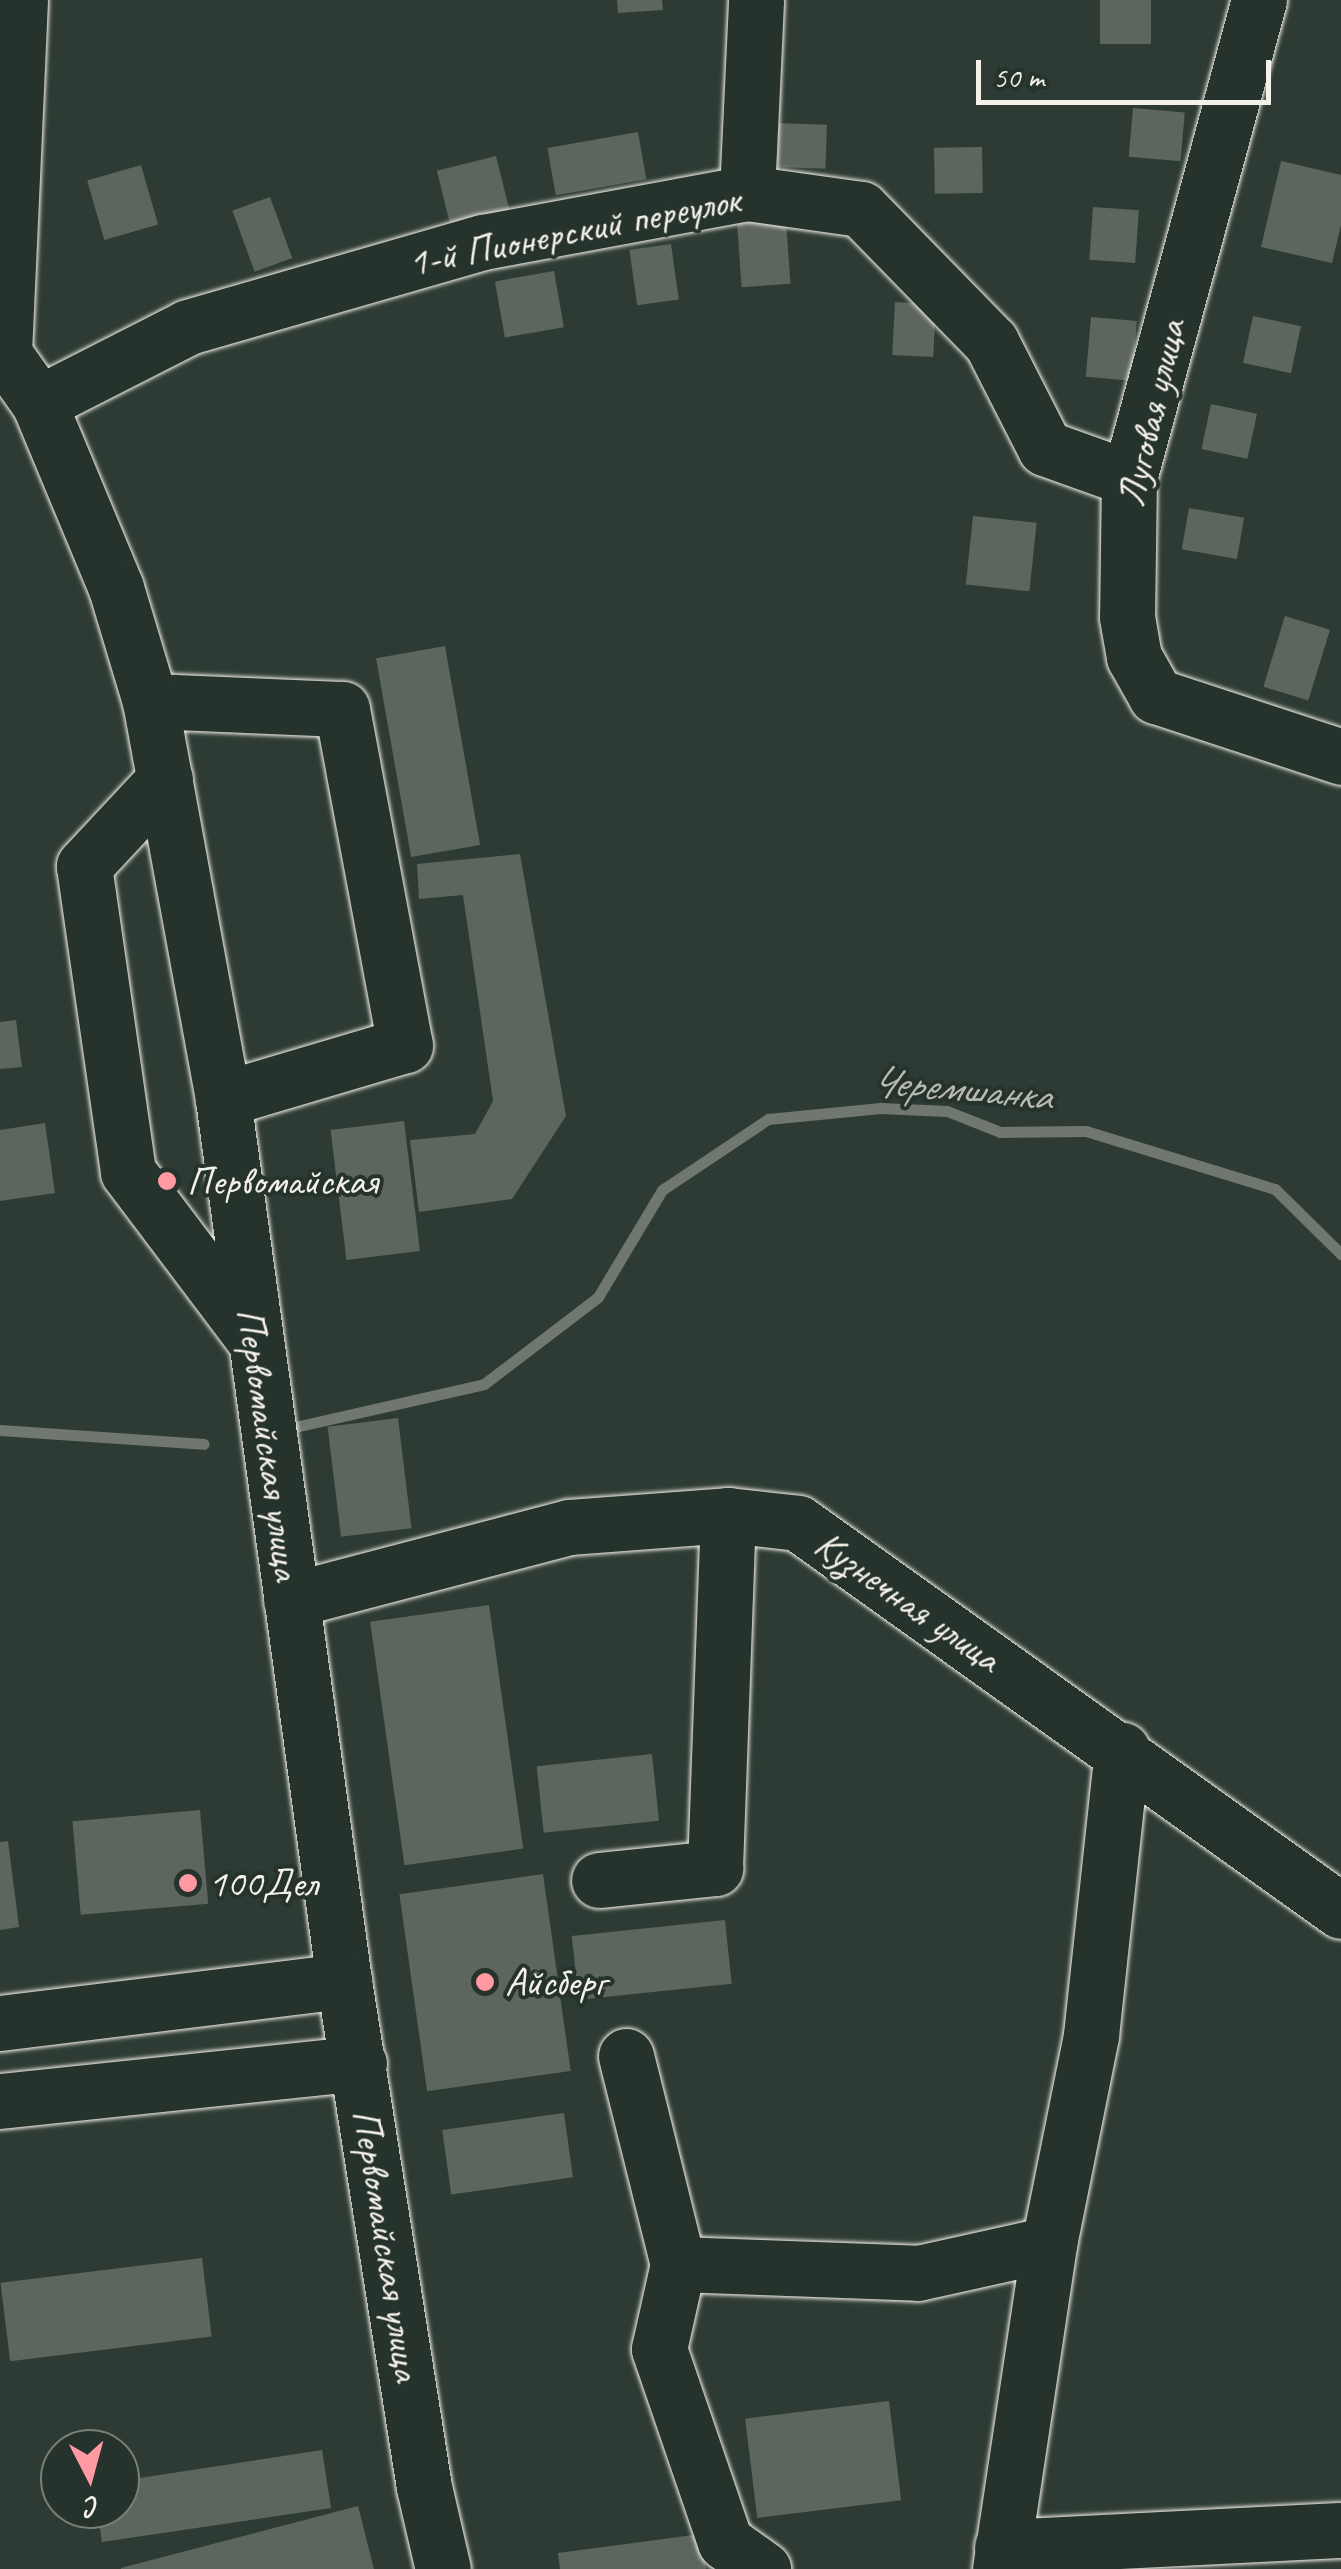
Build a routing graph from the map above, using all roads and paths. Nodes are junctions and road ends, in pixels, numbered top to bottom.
1 (20, 0) edge
2 (756, 0) edge
3 (1259, 0) edge
4 (746, 192) junction
5 (2, 350) edge
6 (39, 403) junction
7 (1129, 478) junction
8 (150, 701) junction
9 (1341, 757) edge
10 (165, 778) junction
11 (224, 1098) junction
12 (252, 1335) junction
13 (728, 1516) junction
14 (291, 1600) junction
15 (1122, 1750) junction
16 (599, 1880) dead end
17 (1341, 1911) edge
18 (344, 1982) junction
19 (0, 2023) edge
20 (626, 2056) dead end
21 (358, 2062) junction
22 (0, 2101) edge
23 (1049, 2244) junction
24 (678, 2264) junction
25 (1341, 2530) edge
26 (1001, 2558) edge
27 (443, 2569) edge
28 (763, 2569) edge

1 - 5 street
2 - 4 street
3 - 7 street, Луговая улица
4 - 6 street, 1-й Пионерский переулок
4 - 7 street, 1-й Пионерский переулок
5 - 6 street, Первомайская улица
6 - 8 street, Первомайская улица
7 - 9 street, Луговая улица
8 - 10 street, Первомайская улица
8 - 11 street
10 - 11 street, Первомайская улица
10 - 12 street
11 - 12 street, Первомайская улица
12 - 14 street, Первомайская улица
13 - 14 street, Кузнечная улица
13 - 15 street, Кузнечная улица
13 - 16 street
14 - 18 street, Первомайская улица
15 - 17 street, Кузнечная улица
15 - 23 street
18 - 19 street
18 - 21 street, Первомайская улица
20 - 24 street
21 - 22 street
21 - 27 street, Первомайская улица
23 - 24 street
23 - 26 street
24 - 28 street
25 - 26 street

